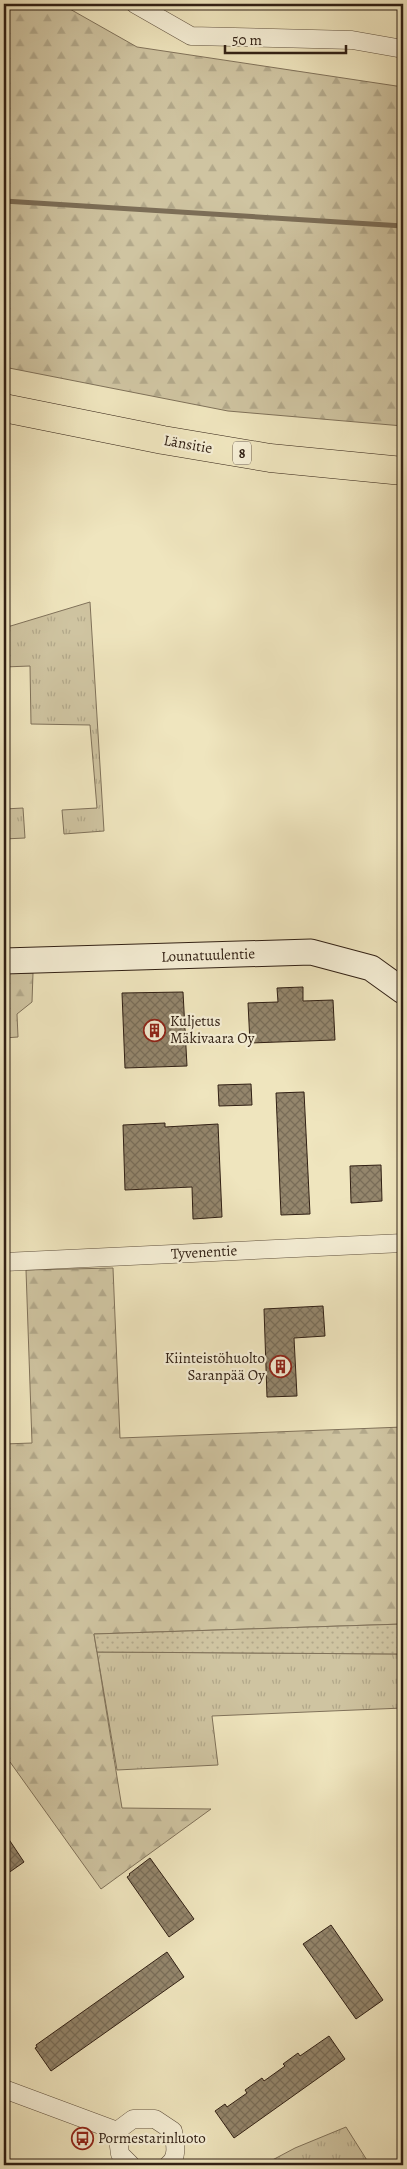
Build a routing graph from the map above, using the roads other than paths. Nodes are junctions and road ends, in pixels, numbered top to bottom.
1 (135, 4) edge
2 (403, 49) edge
3 (4, 408) edge
4 (403, 471) edge
5 (4, 961) edge
6 (403, 991) edge
7 (403, 1243) edge
8 (4, 1262) edge
9 (4, 2089) edge
10 (117, 2131) junction
11 (131, 2165) edge
12 (168, 2165) edge

1 - 2 street
3 - 4 highway, Länsitie / 8
5 - 6 street, Lounatuulentie
7 - 8 street, Tyvenentie
9 - 10 street
10 - 11 street
10 - 12 street

